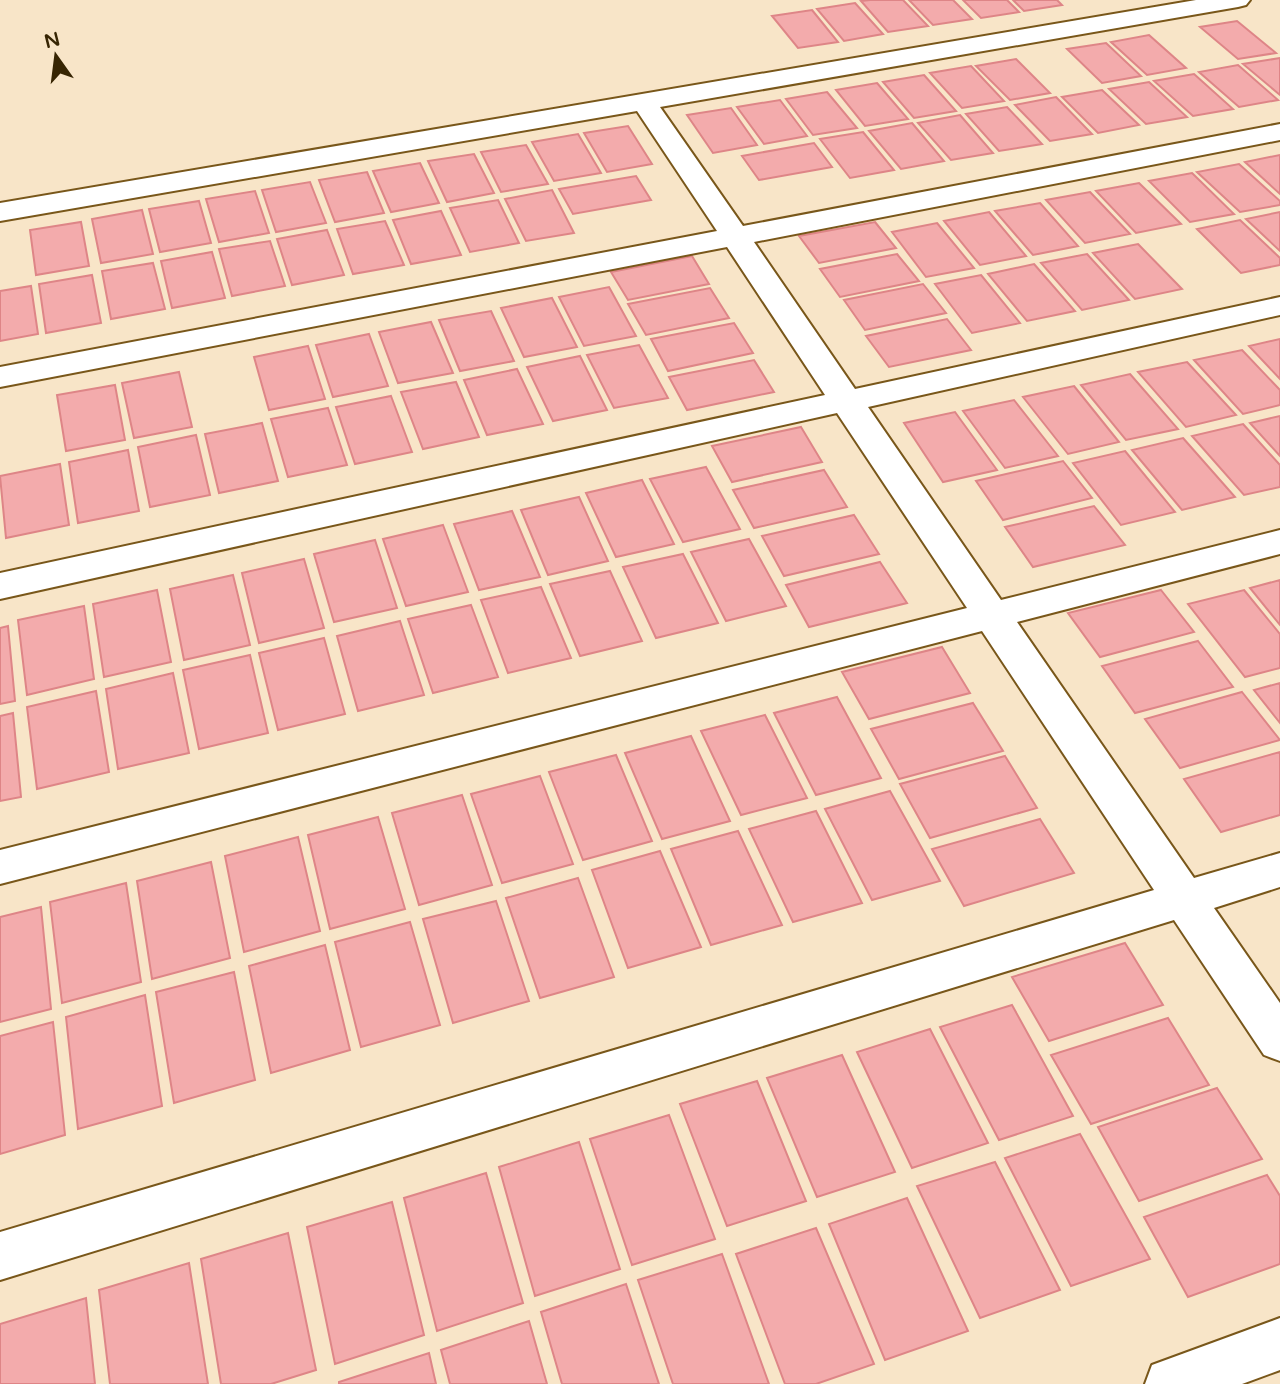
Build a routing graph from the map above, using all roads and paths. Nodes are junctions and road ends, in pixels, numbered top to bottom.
1 (1238, 0) edge
2 (644, 102) junction
3 (1280, 132) edge
4 (0, 212) edge
5 (735, 237) junction
6 (1280, 306) edge
7 (0, 377) edge
8 (846, 401) junction
9 (1280, 542) edge
10 (0, 586) edge
11 (992, 616) junction
12 (0, 867) edge
13 (1280, 870) edge
14 (1184, 900) junction
15 (1280, 1041) edge
16 (0, 1256) edge
17 (1280, 1344) edge
18 (1171, 1384) edge

1 - 2 street
2 - 4 street
2 - 5 street
3 - 5 street
5 - 7 street
5 - 8 street
6 - 8 street
8 - 10 street
8 - 11 street
9 - 11 street
11 - 12 street
11 - 14 street
13 - 14 street
14 - 15 street
14 - 16 street
17 - 18 street

